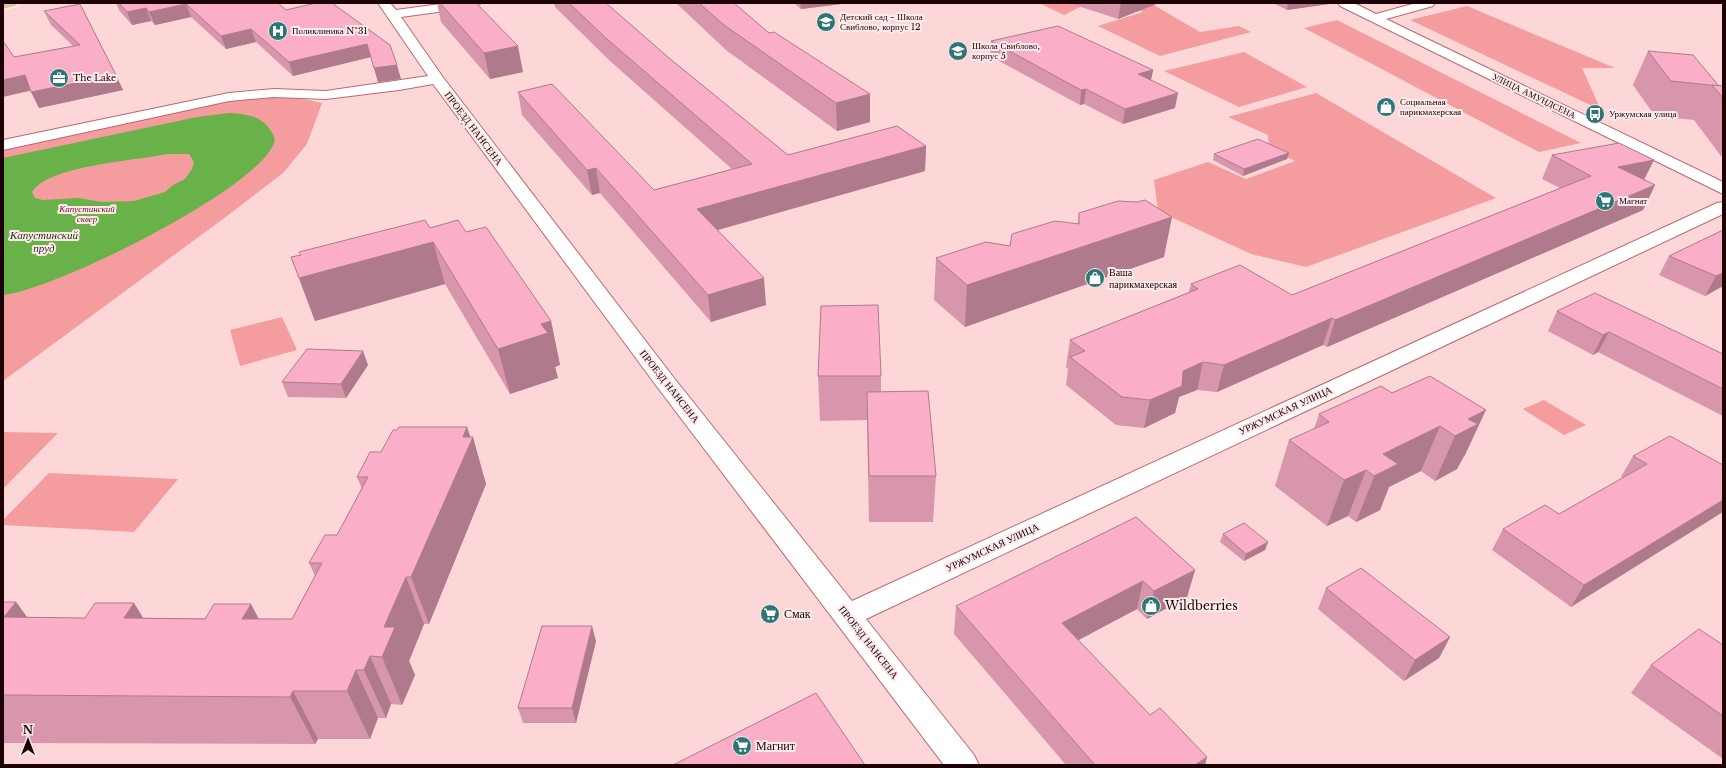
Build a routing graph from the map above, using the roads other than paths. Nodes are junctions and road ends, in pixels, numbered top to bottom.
1 (12, 3) edge
2 (475, 3) edge
3 (1344, 3) edge
4 (1429, 3) edge
5 (3, 5) edge
6 (388, 9) edge
7 (1376, 18) junction
8 (437, 79) junction
9 (3, 145) edge
10 (1723, 189) edge
11 (1723, 207) edge
12 (848, 615) junction
13 (963, 765) edge

1 - 5 main road
2 - 6 street
3 - 7 street, УЛИЦА АМУНДСЕНА
4 - 7 street
6 - 8 street, ПРОЕЗД НАНСЕНА
7 - 10 street, УЛИЦА АМУНДСЕНА
8 - 9 street
8 - 12 street, ПРОЕЗД НАНСЕНА
11 - 12 street, УРЖУМСКАЯ УЛИЦА
12 - 13 street, ПРОЕЗД НАНСЕНА

